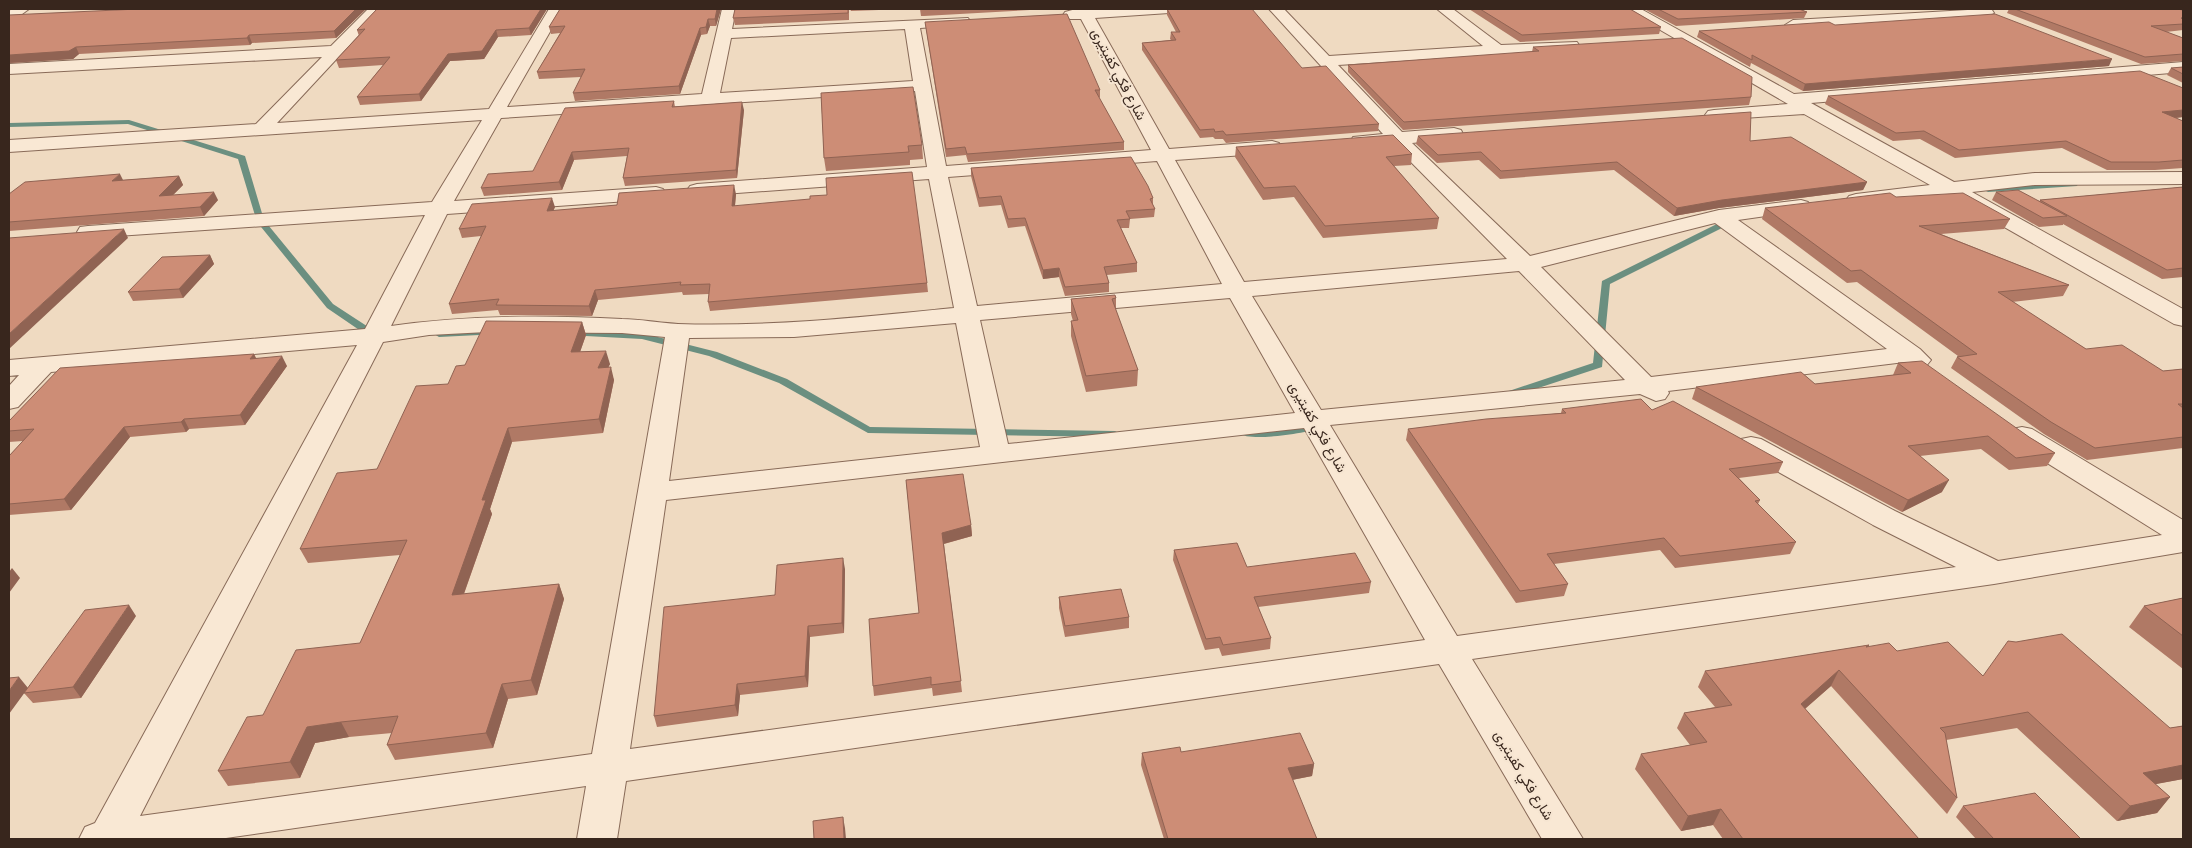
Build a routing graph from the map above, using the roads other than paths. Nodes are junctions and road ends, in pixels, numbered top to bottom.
1 (22, 9) edge
2 (376, 9) edge
3 (556, 9) edge
4 (729, 9) edge
5 (1169, 9) edge
6 (1276, 9) edge
7 (1444, 9) edge
8 (1631, 9) edge
9 (1802, 9) edge
10 (1084, 11) edge
11 (1982, 11) edge
12 (39, 15) edge
13 (9, 16) edge
14 (1057, 16) edge
15 (980, 20) edge
16 (2004, 20) edge
17 (1832, 23) junction
18 (912, 24) junction
19 (1783, 26) edge
20 (1703, 31) edge
21 (724, 34) junction
22 (1678, 35) junction
23 (1653, 40) edge
24 (1586, 44) edge
25 (1498, 50) junction
26 (335, 51) junction
27 (2103, 57) edge
28 (1326, 62) junction
29 (2183, 67) edge
30 (9, 69) edge
31 (2138, 70) junction
32 (2165, 83) edge
33 (922, 85) junction
34 (710, 99) junction
35 (1801, 104) junction
36 (493, 113) junction
37 (1691, 117) edge
38 (260, 129) junction
39 (1475, 133) edge
40 (1397, 138) junction
41 (1338, 142) edge
42 (9, 146) edge
43 (1289, 146) edge
44 (1162, 154) junction
45 (938, 171) junction
46 (2183, 178) edge
47 (2160, 179) junction
48 (1951, 188) junction
49 (2183, 190) edge
50 (439, 208) junction
51 (1719, 216) junction
52 (67, 234) edge
53 (1525, 264) junction
54 (1236, 288) junction
55 (966, 313) junction
56 (2183, 320) edge
57 (678, 331) junction
58 (374, 336) junction
59 (1911, 354) junction
60 (42, 365) junction
61 (9, 368) edge
62 (1941, 376) edge
63 (1645, 386) junction
64 (9, 401) edge
65 (1679, 405) edge
66 (1313, 419) junction
67 (2002, 420) edge
68 (1730, 433) edge
69 (996, 454) junction
70 (651, 492) junction
71 (2183, 534) edge
72 (2183, 542) edge
73 (1994, 573) junction
74 (1448, 650) junction
75 (608, 766) junction
76 (104, 839) edge
77 (597, 839) edge
78 (1563, 839) edge

1 - 13 street
2 - 26 street
3 - 36 street
4 - 21 street
5 - 10 street
6 - 28 street
7 - 25 street
8 - 22 street
9 - 17 street
10 - 14 street
10 - 44 street, شارع فكي كفيتيرى
11 - 16 street
11 - 17 street
12 - 13 street
15 - 18 street
17 - 19 street
18 - 21 street
18 - 33 street
20 - 22 street
21 - 34 street
22 - 23 street
22 - 35 street
24 - 25 street
25 - 28 street
26 - 30 street
26 - 38 street
27 - 31 street
28 - 40 street
29 - 31 street
31 - 32 street
31 - 35 street
33 - 34 street
33 - 45 street
34 - 36 street
35 - 37 street
35 - 48 street
36 - 38 street
36 - 50 street
38 - 42 street
39 - 40 street
40 - 41 street
40 - 53 street
43 - 44 street
44 - 45 street
44 - 54 street, شارع فكي كفيتيرى
45 - 50 street
45 - 55 street
46 - 47 street
47 - 48 street
47 - 49 street
48 - 51 street
48 - 56 street
50 - 52 street
50 - 58 street
51 - 53 street
51 - 59 street
53 - 54 street
53 - 63 street
54 - 55 street
54 - 66 street, شارع فكي كفيتيرى
55 - 57 street
55 - 69 street
57 - 58 street
57 - 70 street
58 - 60 street
58 - 76 street
59 - 62 street
59 - 63 street
60 - 61 street
60 - 64 street
63 - 65 street
63 - 66 street
66 - 69 street
66 - 74 street, شارع فكي كفيتيرى
67 - 71 street
68 - 73 street
69 - 70 street
70 - 75 street
72 - 73 street
73 - 74 street
74 - 75 street
74 - 78 street, شارع فكي كفيتيرى
75 - 76 street
75 - 77 street

